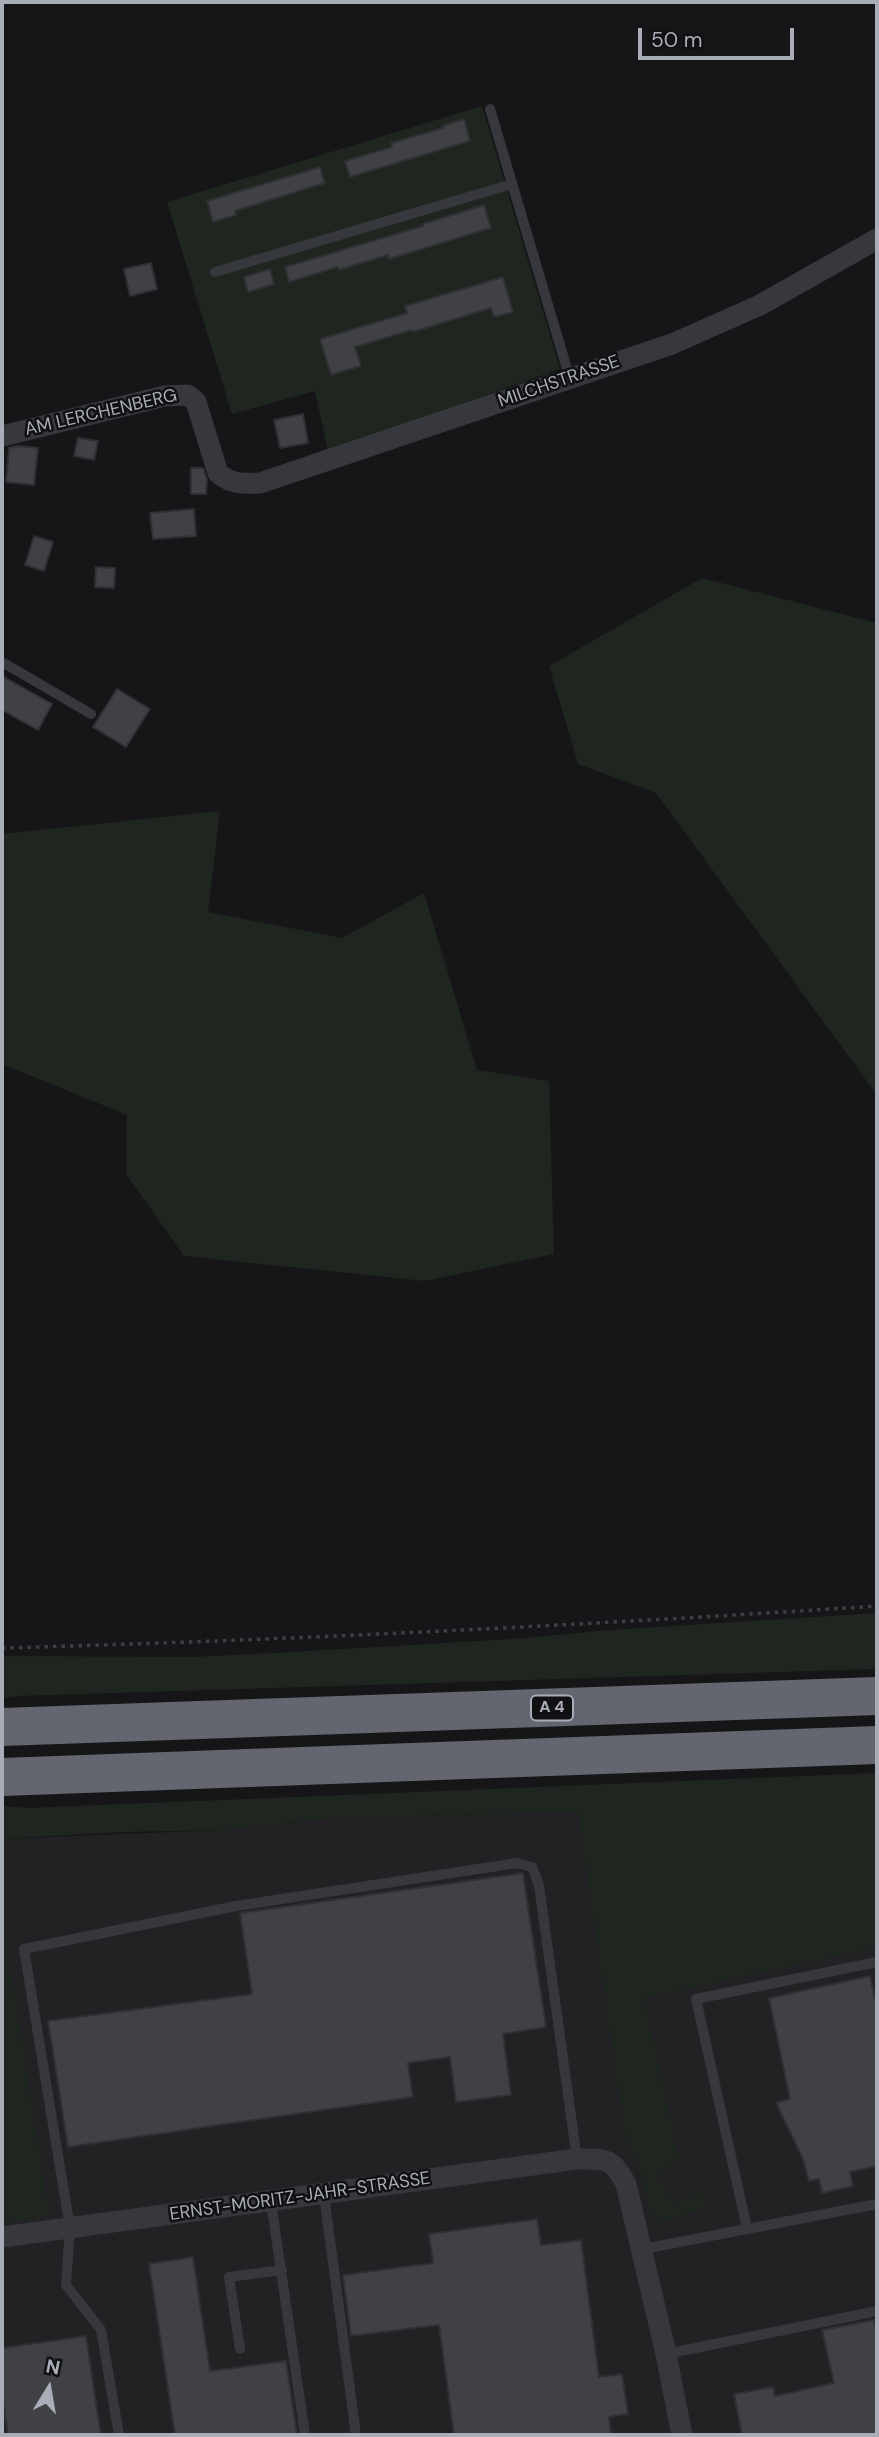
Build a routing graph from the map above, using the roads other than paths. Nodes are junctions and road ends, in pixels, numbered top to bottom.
1 (490, 109) dead end
2 (512, 184) junction
3 (877, 239) edge
4 (215, 272) dead end
5 (570, 379) junction
6 (2, 436) edge
7 (226, 480) joint
8 (2, 662) edge
9 (91, 714) dead end
10 (877, 1696) edge
11 (2, 1727) edge
12 (877, 1745) edge
13 (2, 1777) edge
14 (877, 1962) edge
15 (588, 2159) junction
16 (324, 2194) junction
17 (271, 2202) junction
18 (877, 2204) edge
19 (70, 2228) junction
20 (747, 2228) junction
21 (2, 2236) edge
22 (643, 2249) junction
23 (282, 2270) junction
24 (877, 2311) edge
25 (240, 2349) dead end
26 (666, 2354) junction
27 (119, 2435) edge
28 (305, 2435) edge
29 (356, 2435) edge
30 (682, 2435) edge

1 - 2 lane
2 - 4 lane
2 - 5 lane
3 - 5 street, MILCHSTRASSE
5 - 7 street, MILCHSTRASSE
6 - 7 street, AM LERCHENBERG
8 - 9 lane
10 - 11 highway, A 4
12 - 13 highway
14 - 20 lane
15 - 16 street, ERNST-MORITZ-JAHR-STRASSE
15 - 19 lane
15 - 22 street
16 - 17 street, ERNST-MORITZ-JAHR-STRASSE
16 - 29 lane
17 - 19 street, ERNST-MORITZ-JAHR-STRASSE
17 - 23 lane
18 - 20 lane
19 - 21 street, ERNST-MORITZ-JAHR-STRASSE
19 - 27 lane
20 - 22 lane
22 - 26 street
23 - 25 lane
23 - 28 lane
24 - 26 lane
26 - 30 street

